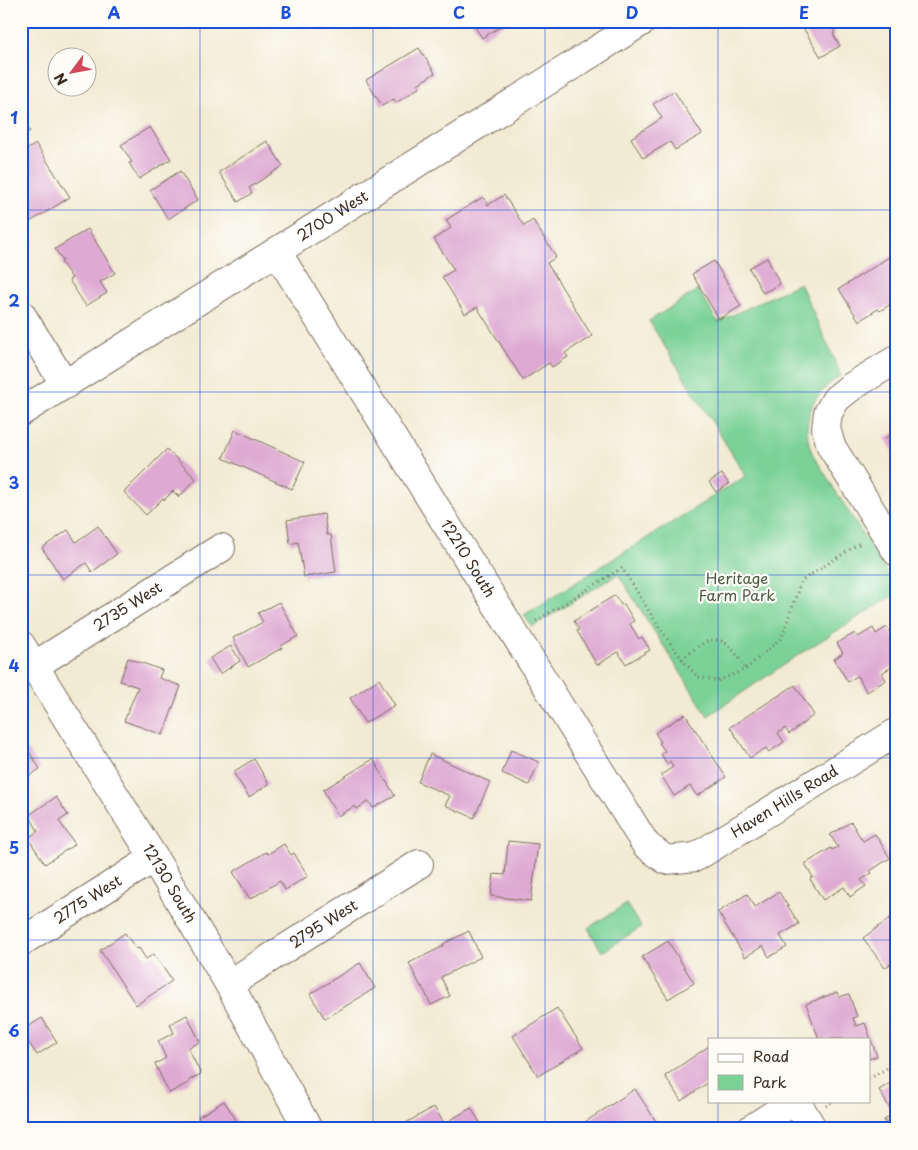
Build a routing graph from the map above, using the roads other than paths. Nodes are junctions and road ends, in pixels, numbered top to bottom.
1 (643, 21) edge
2 (612, 29) edge
3 (277, 252) junction
4 (21, 314) edge
5 (897, 359) edge
6 (65, 385) junction
7 (21, 412) edge
8 (221, 548) dead end
9 (897, 552) edge
10 (28, 655) edge
11 (897, 732) edge
12 (154, 858) junction
13 (666, 860) joint
14 (419, 864) dead end
15 (21, 942) edge
16 (230, 984) junction
17 (793, 1102) edge
18 (796, 1102) edge
19 (308, 1129) edge
20 (751, 1129) edge
21 (813, 1129) edge

1 - 2 street, 2700 West
2 - 3 street, 2700 West
3 - 6 street, 2700 West
3 - 13 street, 12210 South
4 - 6 street
5 - 9 street
6 - 7 street, 2700 West
8 - 10 street, 2735 West
10 - 12 street, 12130 South
11 - 13 street, Haven Hills Road
12 - 15 street, 2775 West
12 - 16 street, 12130 South
14 - 16 street, 2795 West
16 - 19 street, 12130 South
17 - 20 street
18 - 21 street

